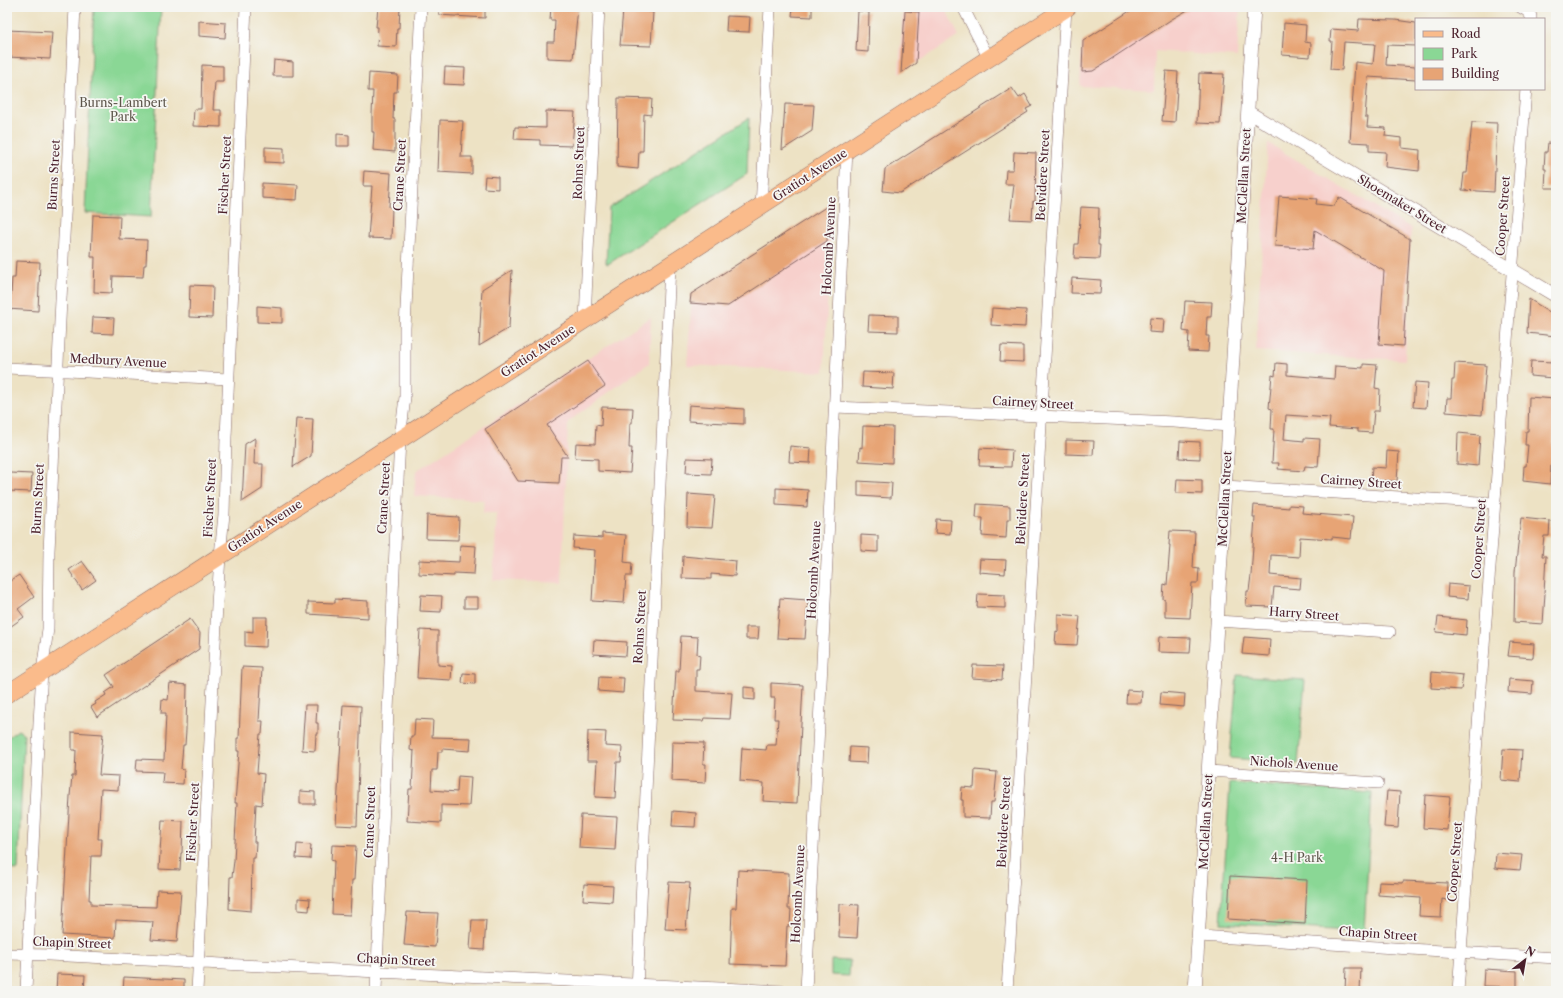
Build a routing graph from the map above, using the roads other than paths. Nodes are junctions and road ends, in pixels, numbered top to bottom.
1 (75, 7) edge
2 (246, 7) edge
3 (421, 7) edge
4 (599, 7) edge
5 (770, 7) edge
6 (963, 7) edge
7 (1254, 7) edge
8 (1520, 7) edge
9 (1067, 8) edge
10 (1531, 18) edge
11 (989, 58) junction
12 (1526, 90) edge
13 (1248, 112) junction
14 (847, 150) junction
15 (761, 206) junction
16 (670, 265) junction
17 (1512, 269) junction
18 (1556, 296) edge
19 (585, 320) junction
20 (7, 368) edge
21 (58, 371) junction
22 (229, 379) junction
23 (835, 407) junction
24 (1041, 416) junction
25 (1229, 426) junction
26 (400, 440) junction
27 (1225, 486) junction
28 (1494, 503) junction
29 (220, 556) junction
30 (1217, 621) junction
31 (1390, 632) dead end
32 (42, 671) junction
33 (7, 694) edge
34 (1209, 772) junction
35 (1378, 783) dead end
36 (1199, 936) junction
37 (1461, 952) junction
38 (7, 954) edge
39 (28, 955) junction
40 (1556, 958) edge
41 (198, 962) junction
42 (377, 972) junction
43 (637, 987) edge
44 (26, 991) edge
45 (197, 991) edge
46 (376, 991) edge
47 (783, 991) edge
48 (806, 991) edge
49 (1007, 991) edge
50 (1195, 991) edge
51 (1458, 991) edge

1 - 21 street, Burns Street
2 - 22 street, Fischer Street
3 - 26 street, Crane Street
4 - 19 street, Rohns Street
5 - 15 street
6 - 11 street
7 - 13 street, McClellan Street
8 - 10 street
9 - 11 main road, Gratiot Avenue
9 - 24 street, Belvidere Street
11 - 14 main road, Gratiot Avenue
12 - 17 street, Cooper Street
13 - 17 street, Shoemaker Street
13 - 25 street, McClellan Street
14 - 15 main road, Gratiot Avenue
14 - 23 street, Holcomb Avenue
15 - 16 main road, Gratiot Avenue
16 - 19 main road, Gratiot Avenue
16 - 43 street, Rohns Street
17 - 18 street, Shoemaker Street
17 - 28 street, Cooper Street
19 - 26 main road, Gratiot Avenue
20 - 21 street, Medbury Avenue
21 - 22 street, Medbury Avenue
21 - 32 street, Burns Street
22 - 29 street, Fischer Street
23 - 24 street, Cairney Street
23 - 48 street, Holcomb Avenue
24 - 25 street, Cairney Street
24 - 49 street, Belvidere Street
25 - 27 street, McClellan Street
26 - 29 main road, Gratiot Avenue
26 - 42 street, Crane Street
27 - 28 street, Cairney Street
27 - 30 street, McClellan Street
28 - 37 street, Cooper Street
29 - 32 main road, Gratiot Avenue
29 - 41 street, Fischer Street
30 - 31 street, Harry Street
30 - 34 street, McClellan Street
32 - 33 main road, Gratiot Avenue
32 - 39 street, Burns Street
34 - 35 street, Nichols Avenue
34 - 36 street, McClellan Street
36 - 37 street, Chapin Street
36 - 50 street, McClellan Street
37 - 40 street, Chapin Street
37 - 51 street, Cooper Street
38 - 39 street, Chapin Street
39 - 41 street, Chapin Street
39 - 44 street, Burns Street
41 - 42 street, Chapin Street
41 - 45 street, Fischer Street
42 - 43 street, Chapin Street
42 - 46 street, Crane Street
43 - 47 street, Chapin Street

